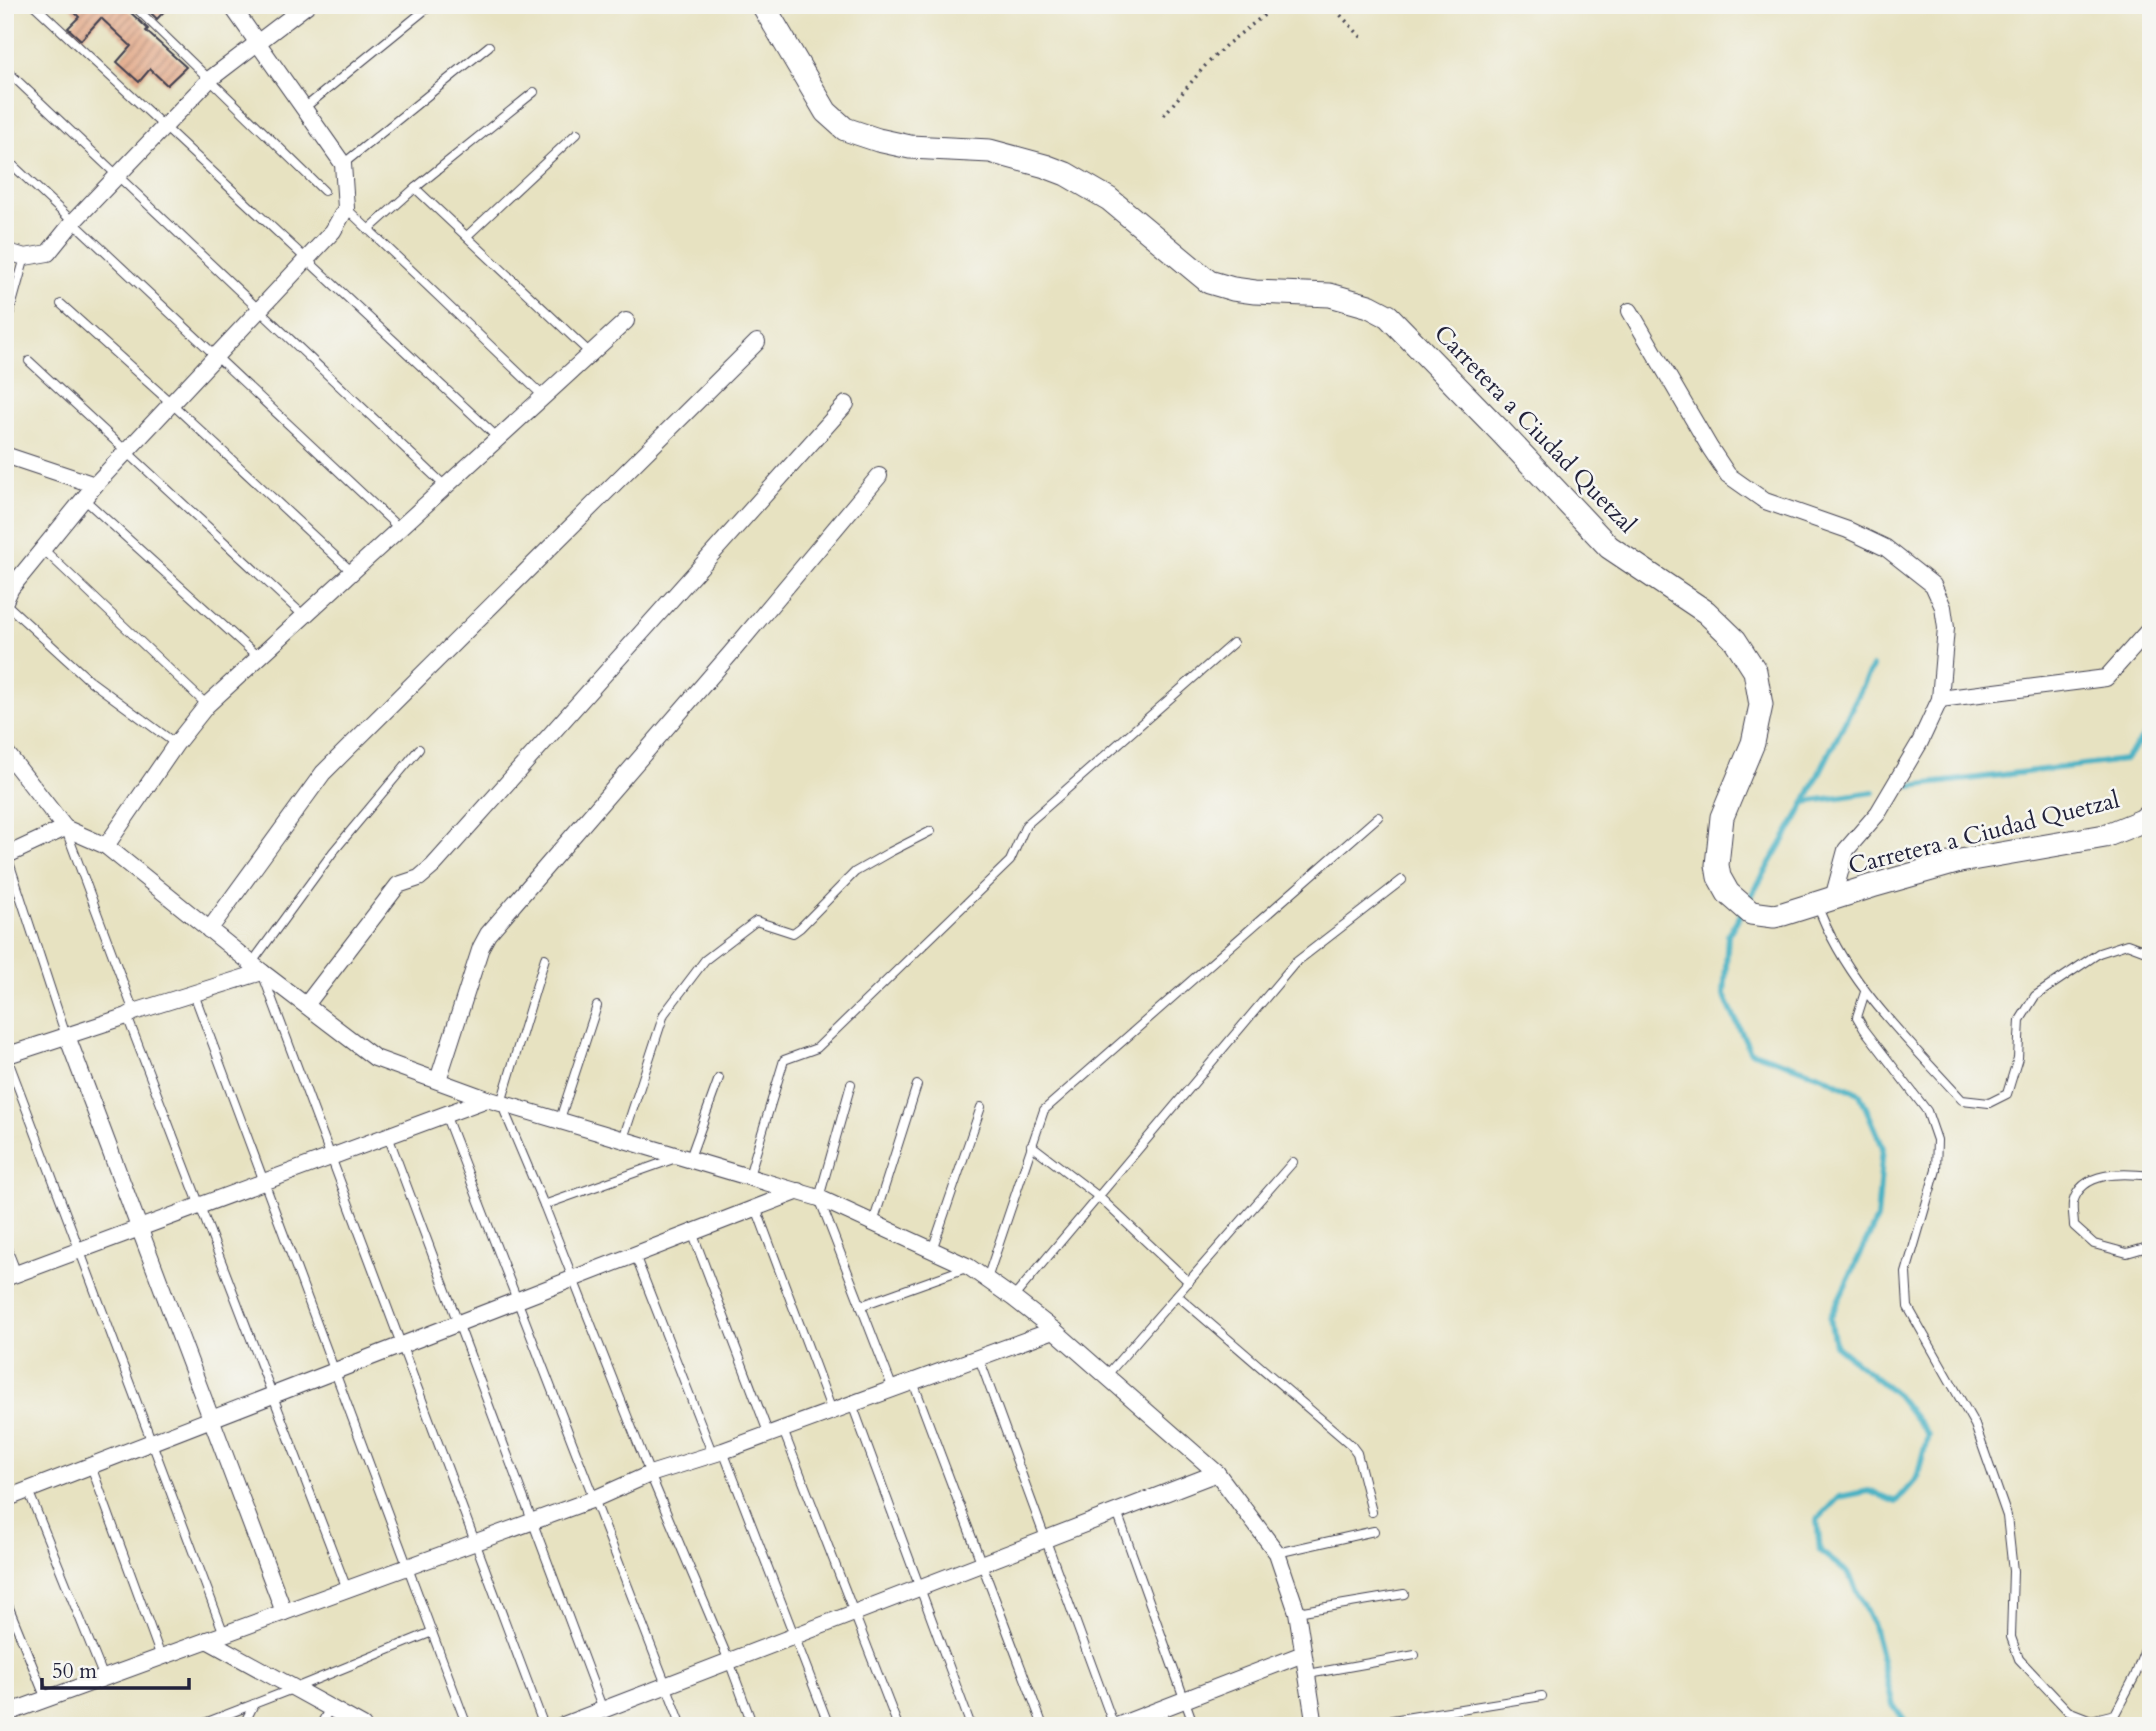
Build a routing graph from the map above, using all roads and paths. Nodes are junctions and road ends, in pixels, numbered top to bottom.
1 (34, 5) edge
2 (133, 5) edge
3 (231, 5) edge
4 (307, 5) edge
5 (431, 5) edge
6 (763, 5) edge
7 (1278, 5) edge
8 (1331, 5) edge
9 (1364, 40) dead end
10 (256, 42) junction
11 (489, 46) dead end
12 (5, 69) edge
13 (210, 79) junction
14 (534, 92) dead end
15 (303, 109) junction
16 (1164, 115) dead end
17 (164, 127) junction
18 (577, 133) dead end
19 (5, 158) edge
20 (344, 164) junction
21 (117, 176) junction
22 (415, 188) junction
23 (324, 191) dead end
24 (346, 208) junction
25 (74, 222) junction
26 (368, 230) junction
27 (467, 236) junction
28 (5, 251) edge
29 (25, 257) junction
30 (306, 259) junction
31 (61, 304) dead end
32 (259, 310) junction
33 (1630, 311) dead end
34 (626, 321) dead end
35 (5, 329) edge
36 (757, 342) dead end
37 (590, 353) junction
38 (216, 356) junction
39 (29, 361) dead end
40 (543, 396) junction
41 (171, 403) junction
42 (846, 404) dead end
43 (498, 438) junction
44 (127, 452) junction
45 (5, 455) edge
46 (879, 476) dead end
47 (95, 485) junction
48 (445, 486) junction
49 (84, 499) junction
50 (399, 528) junction
51 (43, 549) junction
52 (351, 571) junction
53 (5, 602) edge
54 (304, 616) junction
55 (2147, 632) dead end
56 (1233, 643) dead end
57 (258, 657) junction
58 (1940, 699) junction
59 (207, 705) junction
60 (176, 744) junction
61 (419, 749) dead end
62 (5, 751) edge
63 (2151, 814) edge
64 (1378, 817) dead end
65 (65, 828) junction
66 (931, 831) dead end
67 (106, 846) junction
68 (6, 856) edge
69 (1402, 880) dead end
70 (1825, 901) junction
71 (209, 930) junction
72 (2151, 953) edge
73 (545, 958) dead end
74 (256, 968) junction
75 (1865, 992) junction
76 (194, 994) junction
77 (306, 1005) junction
78 (597, 1006) dead end
79 (131, 1014) junction
80 (67, 1036) junction
81 (6, 1055) edge
82 (719, 1078) dead end
83 (438, 1080) junction
84 (851, 1084) dead end
85 (917, 1085) dead end
86 (494, 1101) junction
87 (981, 1107) dead end
88 (445, 1114) junction
89 (560, 1119) junction
90 (388, 1136) junction
91 (623, 1139) junction
92 (1031, 1145) junction
93 (331, 1157) junction
94 (686, 1157) junction
95 (1293, 1162) dead end
96 (2151, 1176) edge
97 (749, 1177) junction
98 (264, 1182) junction
99 (799, 1191) junction
100 (1099, 1197) junction
101 (819, 1198) junction
102 (544, 1205) junction
103 (200, 1206) junction
104 (756, 1208) junction
105 (873, 1223) junction
106 (141, 1227) junction
107 (692, 1232) junction
108 (5, 1243) edge
109 (2151, 1245) edge
110 (79, 1250) junction
111 (932, 1250) junction
112 (635, 1255) junction
113 (969, 1267) junction
114 (11, 1276) edge
115 (573, 1279) junction
116 (987, 1279) junction
117 (1189, 1282) junction
118 (1177, 1295) junction
119 (1013, 1298) junction
120 (517, 1300) junction
121 (860, 1306) junction
122 (458, 1323) junction
123 (1054, 1331) junction
124 (401, 1345) junction
125 (979, 1358) junction
126 (335, 1371) junction
127 (1105, 1377) junction
128 (913, 1382) junction
129 (893, 1389) junction
130 (273, 1395) junction
131 (852, 1404) junction
132 (832, 1411) junction
133 (210, 1419) junction
134 (776, 1432) junction
135 (152, 1442) junction
136 (718, 1453) junction
137 (90, 1466) junction
138 (1217, 1473) junction
139 (650, 1474) junction
140 (28, 1490) junction
141 (5, 1499) edge
142 (594, 1499) junction
143 (1117, 1511) junction
144 (1372, 1512) dead end
145 (532, 1521) junction
146 (1374, 1531) dead end
147 (1046, 1539) junction
148 (475, 1542) junction
149 (1277, 1553) junction
150 (982, 1564) junction
151 (408, 1567) junction
152 (920, 1588) junction
153 (347, 1589) junction
154 (1404, 1594) dead end
155 (5, 1598) edge
156 (284, 1612) junction
157 (1297, 1612) junction
158 (854, 1613) junction
159 (432, 1632) junction
160 (224, 1634) junction
161 (2151, 1634) edge
162 (794, 1636) junction
163 (207, 1640) junction
164 (1303, 1654) junction
165 (1415, 1655) dead end
166 (161, 1657) junction
167 (729, 1661) junction
168 (1308, 1674) junction
169 (104, 1678) junction
170 (667, 1685) junction
171 (295, 1688) junction
172 (1542, 1696) dead end
173 (46, 1699) junction
174 (1185, 1700) junction
175 (254, 1704) junction
176 (330, 1708) junction
177 (603, 1710) junction
178 (5, 1714) edge
179 (197, 1726) edge
180 (243, 1726) edge
181 (320, 1726) edge
182 (363, 1726) edge
183 (467, 1726) edge
184 (544, 1726) edge
185 (561, 1726) edge
186 (682, 1726) edge
187 (753, 1726) edge
188 (829, 1726) edge
189 (898, 1726) edge
190 (971, 1726) edge
191 (1043, 1726) edge
192 (1116, 1726) edge
193 (1194, 1726) edge
194 (1315, 1726) edge
195 (1355, 1726) edge

1 - 17 lane
2 - 13 lane
3 - 10 street
4 - 10 street
5 - 15 lane
6 - 70 main road, Carretera a Ciudad Quetzal
7 - 16 path
8 - 9 path
10 - 13 street
10 - 15 street
11 - 20 lane
12 - 21 lane
13 - 17 street
13 - 23 lane
14 - 22 lane
15 - 20 street
17 - 21 street
17 - 30 lane
18 - 27 lane
19 - 25 lane
20 - 24 street
21 - 25 street
21 - 32 lane
22 - 26 lane
22 - 27 lane
24 - 26 lane
24 - 30 street
25 - 29 street
25 - 38 lane
26 - 40 lane
27 - 37 lane
28 - 29 street
29 - 35 lane
30 - 32 street
30 - 43 lane
31 - 41 lane
32 - 38 street
32 - 48 lane
33 - 58 street
34 - 37 street
36 - 71 street
37 - 40 street
38 - 41 street
38 - 50 lane
39 - 44 lane
40 - 43 street
41 - 44 street
41 - 52 lane
42 - 77 street
43 - 48 street
44 - 47 street
44 - 54 lane
45 - 47 street
46 - 83 street
47 - 49 street
48 - 50 street
49 - 51 street
49 - 57 lane
50 - 52 street
51 - 53 street
51 - 59 lane
52 - 54 street
53 - 60 lane
54 - 57 street
55 - 58 street
56 - 97 lane
57 - 59 street
58 - 70 street
59 - 60 street
60 - 67 street
61 - 74 lane
62 - 65 street
63 - 70 main road, Carretera a Ciudad Quetzal
64 - 92 lane
65 - 67 street
65 - 68 street
65 - 79 lane
66 - 91 lane
67 - 71 street
68 - 80 lane
69 - 100 lane
70 - 75 lane
71 - 74 street
72 - 75 lane
73 - 86 lane
74 - 76 street
74 - 77 street
74 - 93 lane
75 - 161 lane
76 - 79 street
76 - 98 lane
77 - 83 street
78 - 89 lane
79 - 80 street
79 - 103 lane
80 - 81 street
80 - 106 street
81 - 110 lane
82 - 94 lane
83 - 86 street
84 - 101 lane
85 - 105 lane
86 - 88 street
86 - 89 street
86 - 102 lane
87 - 111 lane
88 - 90 street
88 - 120 lane
89 - 91 street
90 - 93 street
90 - 122 lane
91 - 94 street
92 - 100 lane
92 - 116 lane
93 - 98 street
93 - 124 lane
94 - 97 street
94 - 102 lane
95 - 117 lane
96 - 109 lane
97 - 99 street
98 - 103 street
98 - 126 lane
99 - 101 street
99 - 104 street
100 - 117 lane
100 - 119 lane
101 - 105 street
101 - 121 lane
102 - 115 lane
103 - 106 street
103 - 130 lane
104 - 107 street
104 - 132 lane
105 - 111 street
106 - 110 street
106 - 133 street
107 - 112 street
107 - 134 lane
108 - 114 lane
110 - 114 street
110 - 135 lane
111 - 113 street
112 - 115 street
112 - 136 lane
113 - 116 street
113 - 121 lane
115 - 120 street
115 - 139 lane
116 - 119 street
117 - 118 lane
118 - 127 lane
118 - 144 lane
119 - 123 street
120 - 122 street
120 - 142 lane
121 - 129 lane
122 - 124 street
122 - 145 lane
123 - 125 street
123 - 127 street
124 - 126 street
124 - 148 lane
125 - 128 street
125 - 147 lane
126 - 130 street
126 - 151 lane
127 - 138 street
128 - 129 street
128 - 150 lane
129 - 131 street
130 - 133 street
130 - 153 lane
131 - 132 street
131 - 152 lane
132 - 134 street
133 - 135 street
133 - 156 street
134 - 136 street
134 - 158 lane
135 - 137 street
135 - 160 lane
136 - 139 street
136 - 162 lane
137 - 140 street
137 - 166 lane
138 - 143 street
138 - 149 street
139 - 142 street
139 - 167 lane
140 - 141 street
140 - 169 lane
142 - 145 street
142 - 170 lane
143 - 147 street
143 - 174 lane
145 - 148 street
145 - 177 lane
146 - 149 lane
147 - 150 street
147 - 192 lane
148 - 151 street
148 - 184 lane
149 - 157 street
150 - 152 street
150 - 191 lane
151 - 153 street
151 - 159 lane
152 - 158 street
152 - 190 lane
153 - 156 street
154 - 157 lane
155 - 173 lane
156 - 160 street
157 - 164 street
158 - 162 street
158 - 189 lane
159 - 171 lane
159 - 183 lane
160 - 163 street
162 - 167 street
162 - 188 lane
163 - 166 street
163 - 171 street
164 - 168 street
164 - 174 street
165 - 168 lane
166 - 169 street
167 - 170 street
167 - 187 lane
168 - 194 street
169 - 173 street
170 - 177 street
170 - 186 lane
171 - 175 lane
171 - 176 street
172 - 195 lane
173 - 178 street
174 - 192 street
174 - 193 lane
175 - 179 lane
175 - 180 lane
176 - 181 lane
176 - 182 street
177 - 185 street

